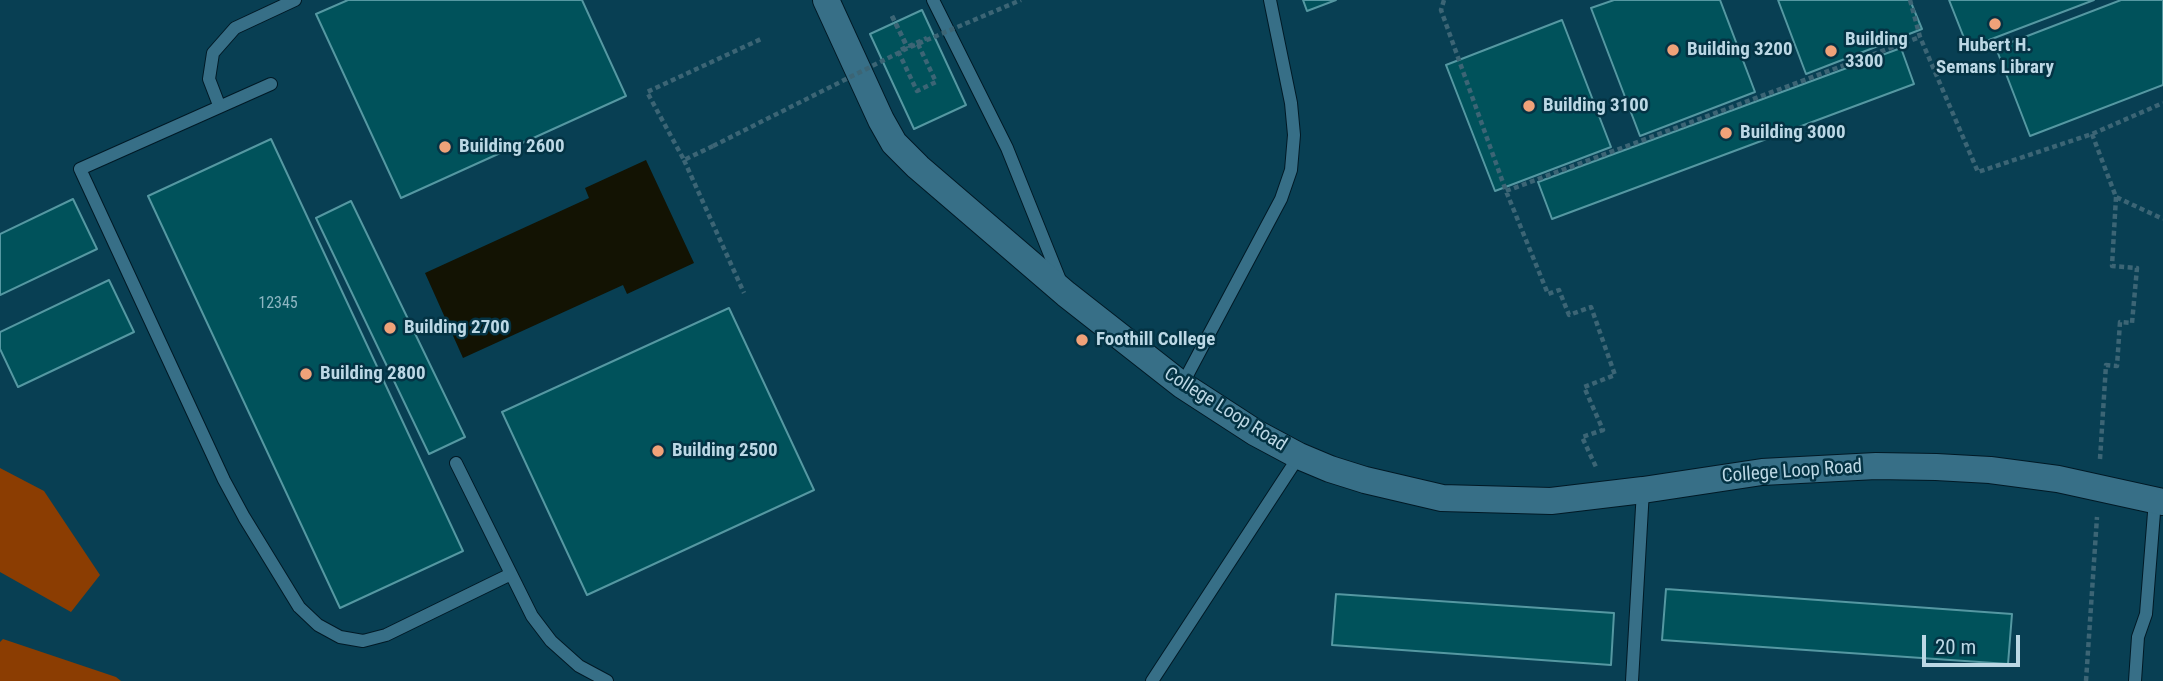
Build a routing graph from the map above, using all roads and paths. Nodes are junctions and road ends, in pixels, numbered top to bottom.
1 (295, 0) edge
2 (826, 0) edge
3 (933, 0) edge
4 (1021, 0) edge
5 (1270, 0) edge
6 (1444, 0) edge
7 (1910, 0) edge
8 (892, 16) dead end
9 (923, 27) dead end
10 (1920, 37) junction
11 (761, 39) dead end
12 (918, 44) junction
13 (907, 48) junction
14 (271, 84) dead end
15 (2163, 103) edge
16 (219, 105) junction
17 (2092, 134) junction
18 (684, 160) junction
19 (1506, 191) junction
20 (2116, 197) junction
21 (2163, 219) edge
22 (744, 293) dead end
23 (1066, 294) junction
24 (1182, 385) junction
25 (1298, 456) junction
26 (456, 463) dead end
27 (2099, 469) dead end
28 (1600, 477) dead end
29 (1643, 490) junction
30 (2159, 501) edge
31 (2097, 513) dead end
32 (511, 574) junction
33 (607, 681) edge
34 (1152, 681) edge
35 (1632, 681) edge
36 (2086, 681) edge
37 (2135, 681) edge

1 - 16 lane
2 - 23 street, College Loop Road
3 - 23 lane
4 - 12 path, bridge
5 - 24 lane
6 - 19 path
7 - 10 path
8 - 13 path, bridge
9 - 13 path
10 - 17 path
10 - 19 path
11 - 18 path
12 - 13 path, bridge
12 - 13 path
13 - 18 path, bridge
14 - 16 lane
15 - 17 path
16 - 32 lane
17 - 20 path
18 - 22 path
19 - 28 path
20 - 21 path
20 - 27 path
23 - 24 street, College Loop Road
24 - 25 street, College Loop Road
25 - 29 street, College Loop Road
25 - 34 lane
26 - 32 lane
29 - 30 street, College Loop Road
29 - 35 lane
30 - 37 lane
31 - 36 path
32 - 33 lane

